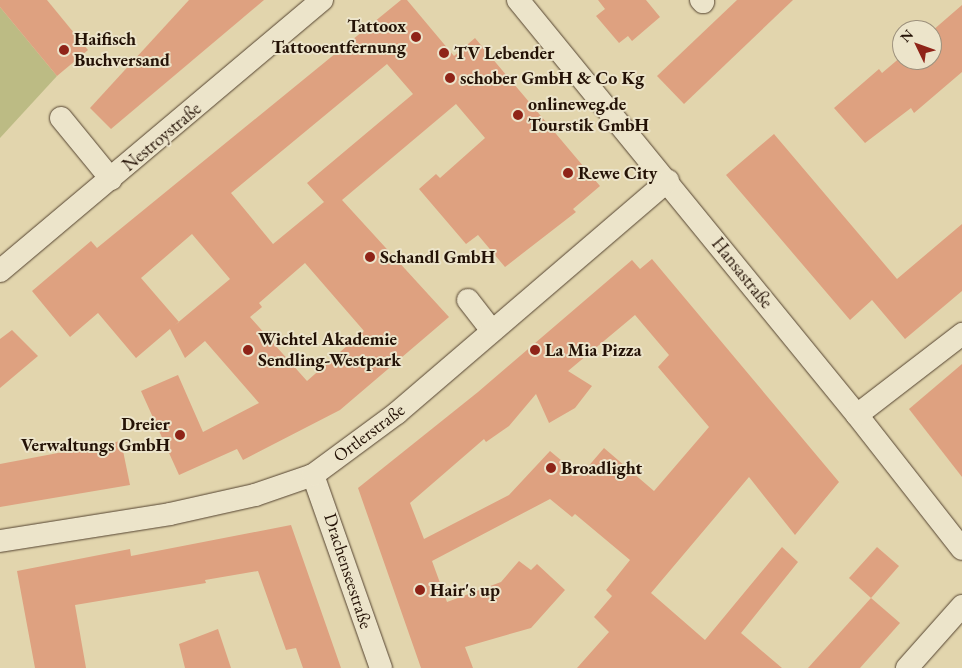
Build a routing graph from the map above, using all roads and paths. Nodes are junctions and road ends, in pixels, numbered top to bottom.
1 (322, 0) edge
2 (518, 0) edge
3 (61, 118) dead end
4 (111, 179) junction
5 (668, 181) junction
6 (0, 271) edge
7 (468, 300) dead end
8 (492, 331) junction
9 (962, 334) edge
10 (858, 415) junction
11 (313, 474) junction
12 (0, 542) edge
13 (962, 549) edge
14 (962, 606) edge
15 (381, 668) edge
16 (907, 668) edge

1 - 4 street, Nestroystraße
2 - 5 street, Hansastraße
3 - 4 street
4 - 6 street, Nestroystraße
5 - 8 street, Ortlerstraße
5 - 10 street, Hansastraße
7 - 8 street
8 - 11 street, Ortlerstraße
9 - 10 street
10 - 13 street, Hansastraße
11 - 12 street, Ortlerstraße
11 - 15 street, Drachenseestraße
14 - 16 street

